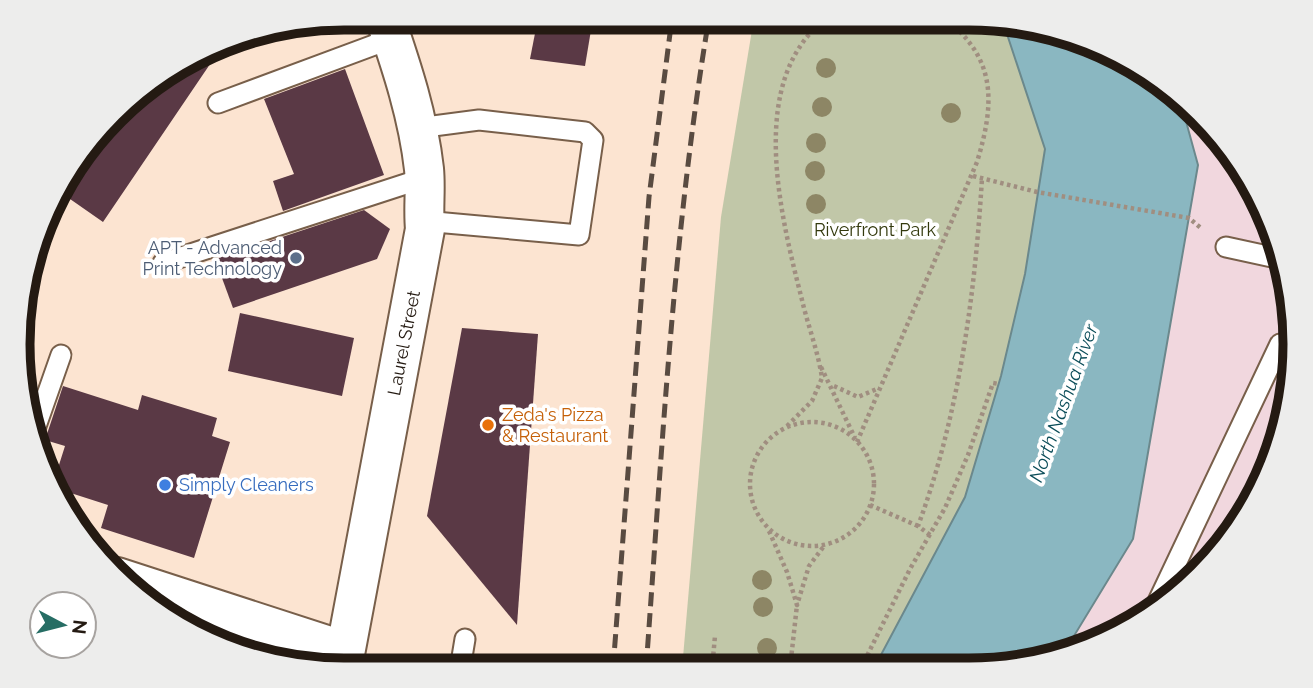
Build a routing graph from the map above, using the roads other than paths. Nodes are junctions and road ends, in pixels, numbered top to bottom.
1 (384, 30) edge
2 (390, 30) edge
3 (218, 103) dead end
4 (418, 128) junction
5 (424, 178) junction
6 (424, 221) junction
7 (1226, 247) road end
8 (1271, 257) edge
9 (163, 263) dead end
10 (1280, 344) dead end
11 (61, 355) dead end
12 (39, 418) edge
13 (1163, 590) edge
14 (173, 607) edge
15 (465, 639) dead end
16 (338, 658) edge
17 (344, 658) edge
18 (462, 658) edge

1 - 3 lane
2 - 4 main road, Laurel Street
4 - 5 main road, Laurel Street
4 - 6 lane
5 - 6 main road, Laurel Street
5 - 9 lane
6 - 17 main road, Laurel Street
7 - 8 lane
10 - 13 lane
11 - 12 lane
14 - 16 main road
15 - 18 lane

